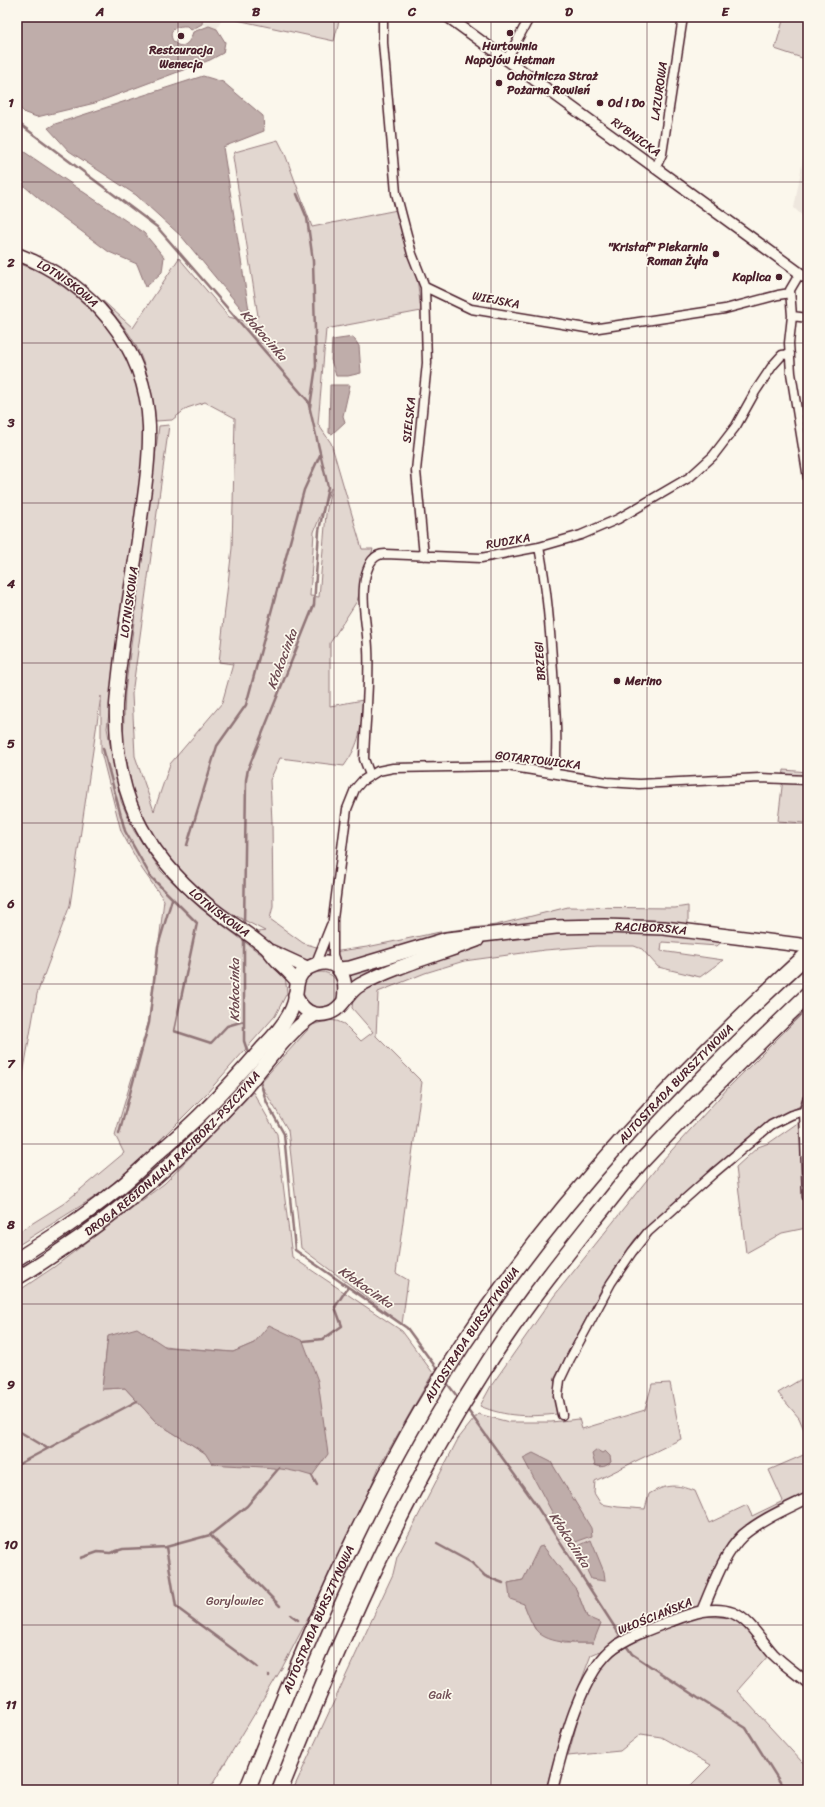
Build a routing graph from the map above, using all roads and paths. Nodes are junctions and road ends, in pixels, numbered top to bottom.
1 (383, 17) edge
2 (448, 17) edge
3 (528, 17) edge
4 (682, 17) edge
5 (507, 59) junction
6 (656, 167) junction
7 (17, 254) edge
8 (804, 276) edge
9 (425, 287) junction
10 (790, 293) junction
11 (792, 316) junction
12 (808, 318) edge
13 (790, 354) junction
14 (808, 478) edge
15 (539, 547) junction
16 (424, 556) junction
17 (555, 773) junction
18 (370, 775) junction
19 (808, 780) edge
20 (333, 919) junction
21 (494, 935) junction
22 (808, 946) edge
23 (266, 949) junction
24 (808, 954) edge
25 (312, 967) junction
26 (338, 968) junction
27 (297, 982) junction
28 (295, 995) junction
29 (808, 995) edge
30 (344, 1000) junction
31 (314, 1015) junction
32 (808, 1100) edge
33 (805, 1111) junction
34 (808, 1197) edge
35 (17, 1259) edge
36 (17, 1278) edge
37 (562, 1415) dead end
38 (808, 1498) edge
39 (702, 1611) junction
40 (808, 1682) edge
41 (247, 1790) edge
42 (280, 1790) edge
43 (552, 1790) edge

1 - 9 street
2 - 5 street, RYBNICKA
3 - 5 street
4 - 6 street, LAZUROWA
5 - 6 street, RYBNICKA
6 - 8 street, RYBNICKA
7 - 23 main road, LOTNISKOWA
8 - 10 street
9 - 10 street, WIEJSKA
9 - 16 street, SIELSKA
10 - 11 street
11 - 12 street
11 - 13 street
13 - 14 street
13 - 15 street, RUDZKA
15 - 16 street, RUDZKA
15 - 17 street, BRZEGI
16 - 18 street, RUDZKA
17 - 18 street, GOTARTOWICKA
17 - 19 street, GOTARTOWICKA
18 - 20 street, GOTARTOWICKA
20 - 25 street, GOTARTOWICKA
20 - 26 street, GOTARTOWICKA
21 - 22 main road, RACIBORSKA
21 - 26 main road, RACIBORSKA
21 - 30 main road, RACIBORSKA
23 - 25 main road, LOTNISKOWA
23 - 27 main road, LOTNISKOWA
24 - 41 highway, AUTOSTRADA BURSZTYNOWA
25 - 26 main road
25 - 27 main road
26 - 30 main road
27 - 28 main road
28 - 31 main road
28 - 35 main road, DROGA REGIONALNA RACIBÓRZ-PSZCZYNA
29 - 42 highway
30 - 31 main road
31 - 36 main road, DROGA REGIONALNA RACIBÓRZ-PSZCZYNA
32 - 33 street
33 - 34 street
33 - 37 street
38 - 39 street, WŁOŚCIAŃSKA
39 - 40 street
39 - 43 street, WŁOŚCIAŃSKA

